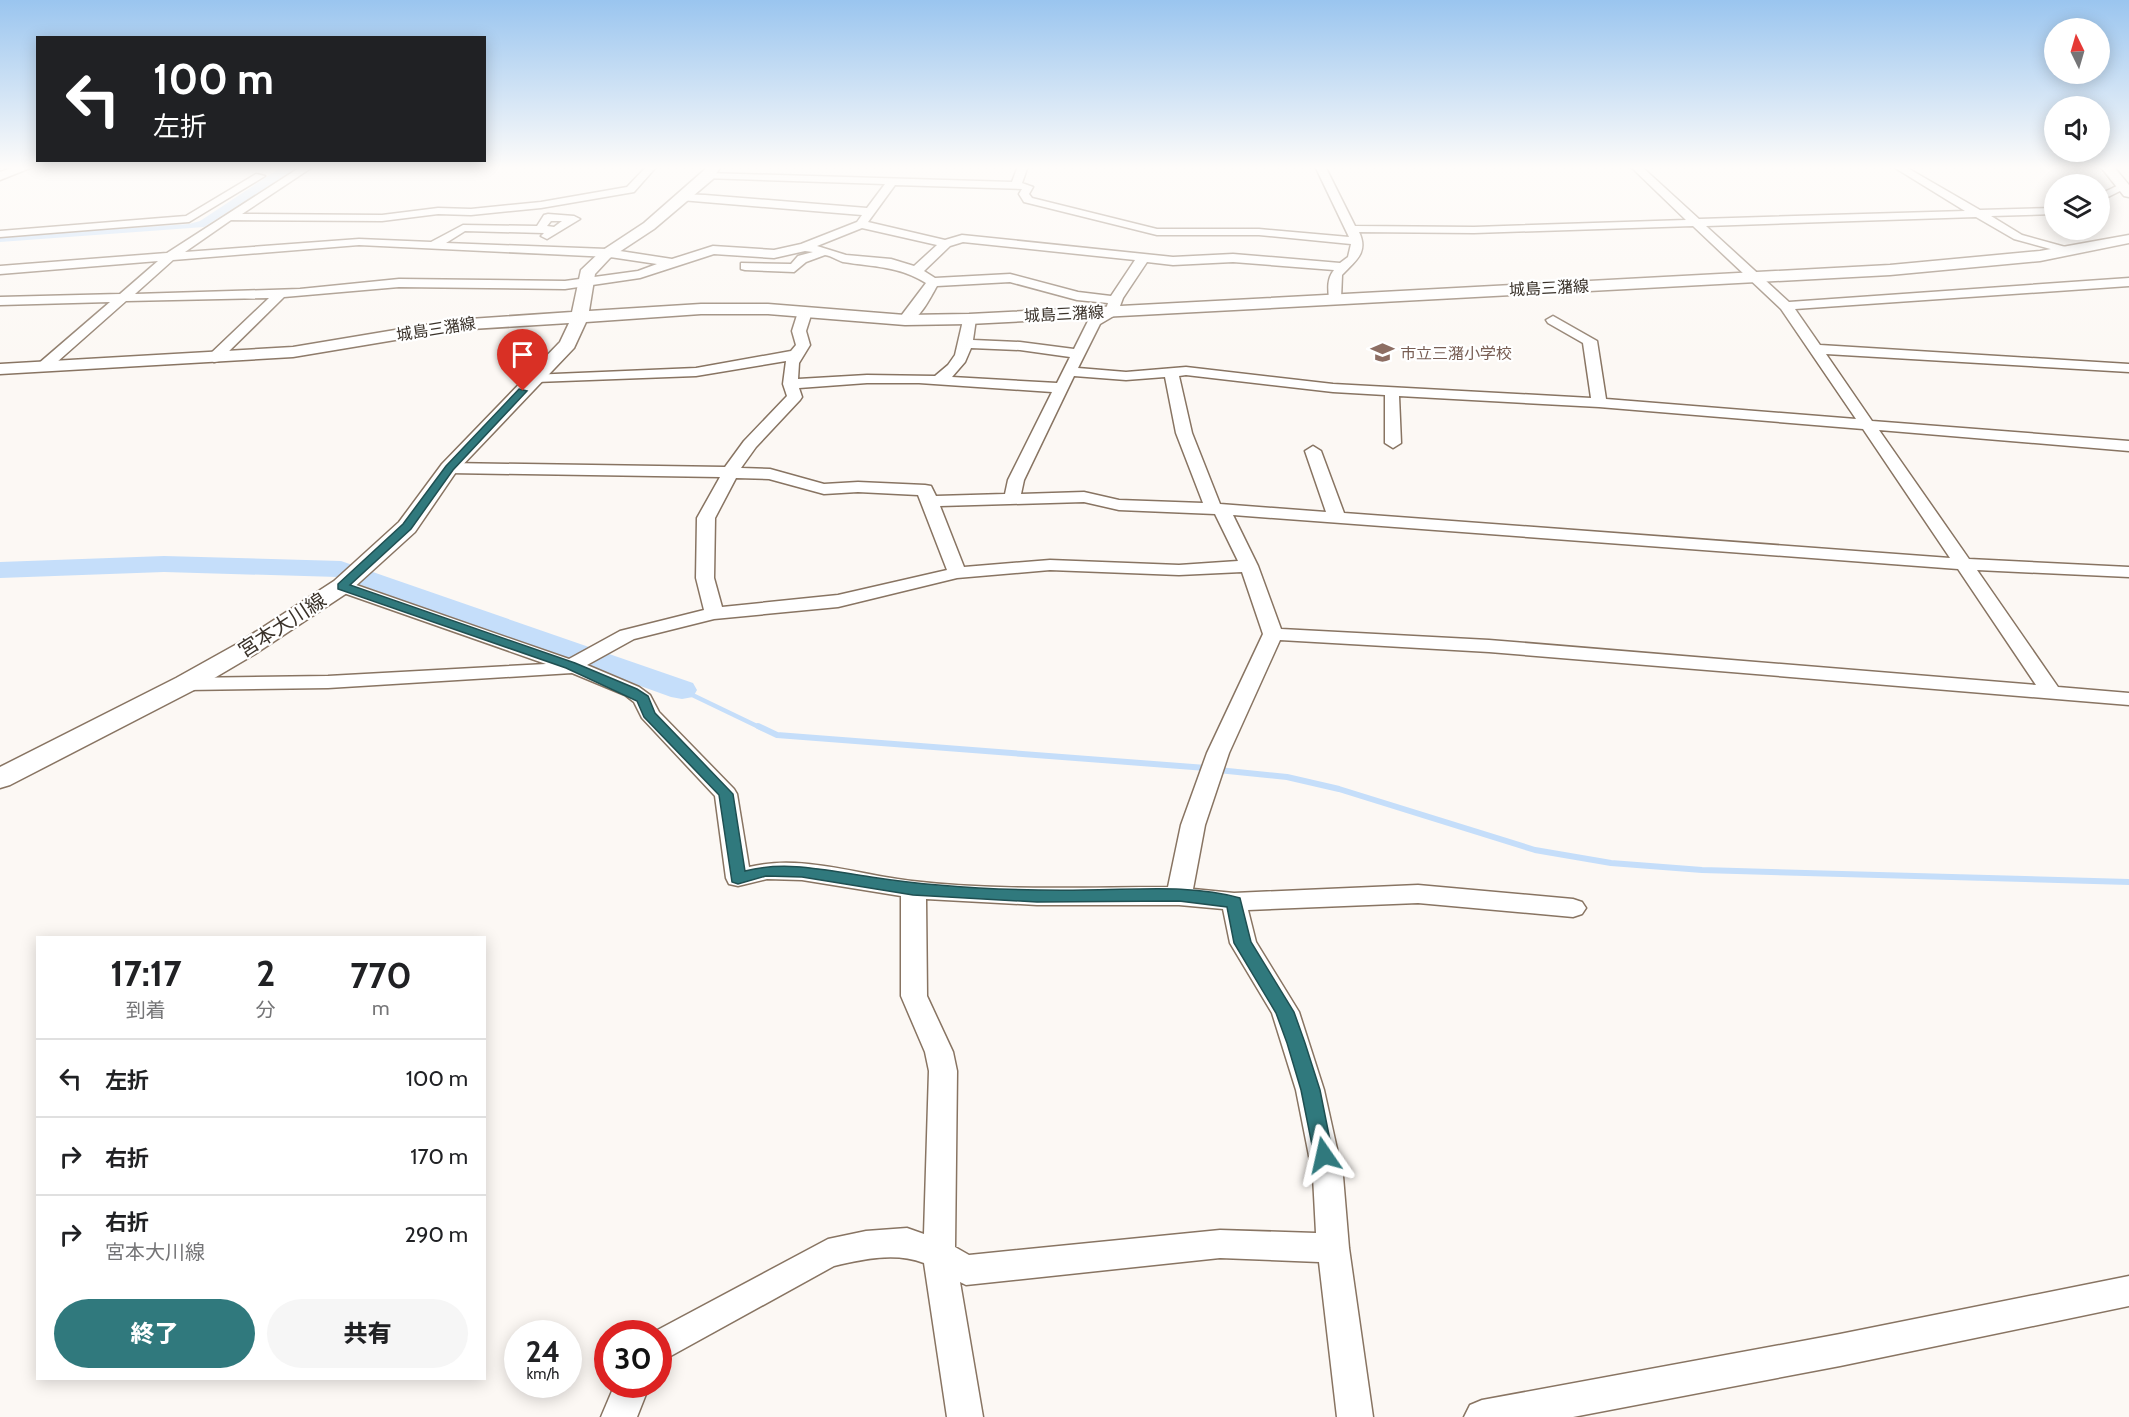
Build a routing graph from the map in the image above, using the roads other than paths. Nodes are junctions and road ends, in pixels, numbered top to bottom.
1 (24, 232) edge
2 (207, 232) edge
3 (456, 232) edge
4 (554, 232) edge
5 (640, 232) edge
6 (841, 232) edge
7 (896, 232) edge
8 (1260, 232) edge
9 (1352, 232) edge
10 (1709, 232) edge
11 (2011, 232) edge
12 (0, 234) edge
13 (2129, 239) edge
14 (1357, 242) junction
15 (946, 244) junction
16 (434, 246) junction
17 (805, 247) junction
18 (524, 251) junction
19 (2065, 251) junction
20 (828, 252) junction
21 (606, 254) junction
22 (171, 256) junction
23 (1142, 259) junction
24 (673, 263) junction
25 (745, 266) dead end
26 (1342, 267) junction
27 (0, 270) edge
28 (916, 270) junction
29 (1758, 277) junction
30 (585, 282) junction
31 (933, 282) junction
32 (2129, 282) edge
33 (281, 293) junction
34 (122, 297) junction
35 (1335, 299) junction
36 (0, 301) edge
37 (1113, 306) junction
38 (1786, 306) junction
39 (804, 312) junction
40 (580, 316) junction
41 (969, 319) junction
42 (905, 320) junction
43 (1553, 320) dead end
44 (966, 344) junction
45 (1817, 349) junction
46 (1077, 354) junction
47 (794, 355) junction
48 (214, 358) junction
49 (43, 367) junction
50 (2129, 368) edge
51 (0, 369) edge
52 (1072, 372) junction
53 (1171, 372) junction
54 (536, 378) junction
55 (937, 381) junction
56 (790, 384) junction
57 (1062, 388) junction
58 (1392, 392) junction
59 (1599, 403) junction
60 (1869, 426) junction
61 (1393, 443) dead end
62 (2129, 446) edge
63 (1313, 451) dead end
64 (449, 468) junction
65 (732, 473) junction
66 (1012, 499) junction
67 (930, 501) junction
68 (1217, 509) junction
69 (1337, 519) junction
70 (1962, 564) junction
71 (1249, 566) junction
72 (2129, 572) edge
73 (957, 573) junction
74 (345, 583) junction
75 (714, 613) junction
76 (1273, 634) junction
77 (571, 666) junction
78 (184, 684) junction
79 (2052, 693) junction
80 (2129, 699) edge
81 (0, 779) edge
82 (913, 890) junction
83 (1179, 896) junction
84 (1234, 902) junction
85 (1573, 908) dead end
86 (1333, 1248) junction
87 (939, 1254) junction
88 (2129, 1291) edge
89 (672, 1339) edge
90 (627, 1398) edge
91 (619, 1417) edge
92 (966, 1417) edge
93 (1355, 1417) edge
94 (1482, 1417) edge

1 - 12 street
2 - 22 street
3 - 16 street
4 - 18 street
5 - 21 main road, 宮本大川線
6 - 17 street
7 - 15 street
8 - 14 street
9 - 14 street
10 - 29 street
11 - 19 street
13 - 19 main road, 城島三潴線
14 - 26 street
15 - 23 street
15 - 28 street
16 - 18 street
16 - 22 street
17 - 20 street
17 - 24 street
18 - 21 street
19 - 29 main road, 城島三潴線
20 - 25 street
20 - 28 street
21 - 24 street
21 - 30 main road, 宮本大川線
22 - 27 street
22 - 34 street
23 - 26 street
23 - 37 street
24 - 30 street
26 - 35 street
28 - 31 street
29 - 35 main road, 城島三潴線
29 - 38 street
30 - 33 street
30 - 40 main road, 宮本大川線
31 - 37 street
31 - 42 street
32 - 38 street
33 - 34 street
33 - 48 street
34 - 36 street
34 - 49 street
35 - 37 main road, 城島三潴線
37 - 41 main road, 城島三潴線
37 - 46 street
38 - 45 street
39 - 40 main road, 城島三潴線
39 - 42 main road, 城島三潴線
39 - 47 street
40 - 48 main road, 城島三潴線
40 - 54 main road, 宮本大川線
41 - 42 main road, 城島三潴線
41 - 44 street
43 - 59 street
44 - 46 street
44 - 55 street
45 - 50 street
45 - 60 street
46 - 52 street
47 - 54 street
47 - 56 street
48 - 49 main road, 城島三潴線
49 - 51 main road, 城島三潴線
52 - 53 street
52 - 57 street
53 - 58 street
53 - 68 street
54 - 64 main road, 宮本大川線
55 - 56 street
55 - 57 street
56 - 65 street
57 - 66 street
58 - 59 street
58 - 61 street
59 - 60 street
60 - 62 street
60 - 70 street
63 - 69 street
64 - 65 street
64 - 74 main road, 宮本大川線
65 - 67 street
65 - 75 street
66 - 67 street
66 - 68 street
67 - 73 street
68 - 69 street
68 - 71 street
69 - 70 street
70 - 72 street
70 - 79 street
71 - 73 street
71 - 76 street
73 - 75 street
74 - 77 street
74 - 78 main road, 宮本大川線
75 - 77 street
76 - 79 street
76 - 83 street
77 - 78 street
77 - 82 street
78 - 81 main road, 宮本大川線
79 - 80 street
82 - 83 street
82 - 87 street
83 - 84 street
84 - 85 street
84 - 86 street
86 - 87 street
86 - 93 street
87 - 89 street
87 - 92 street
88 - 94 street
90 - 91 street

